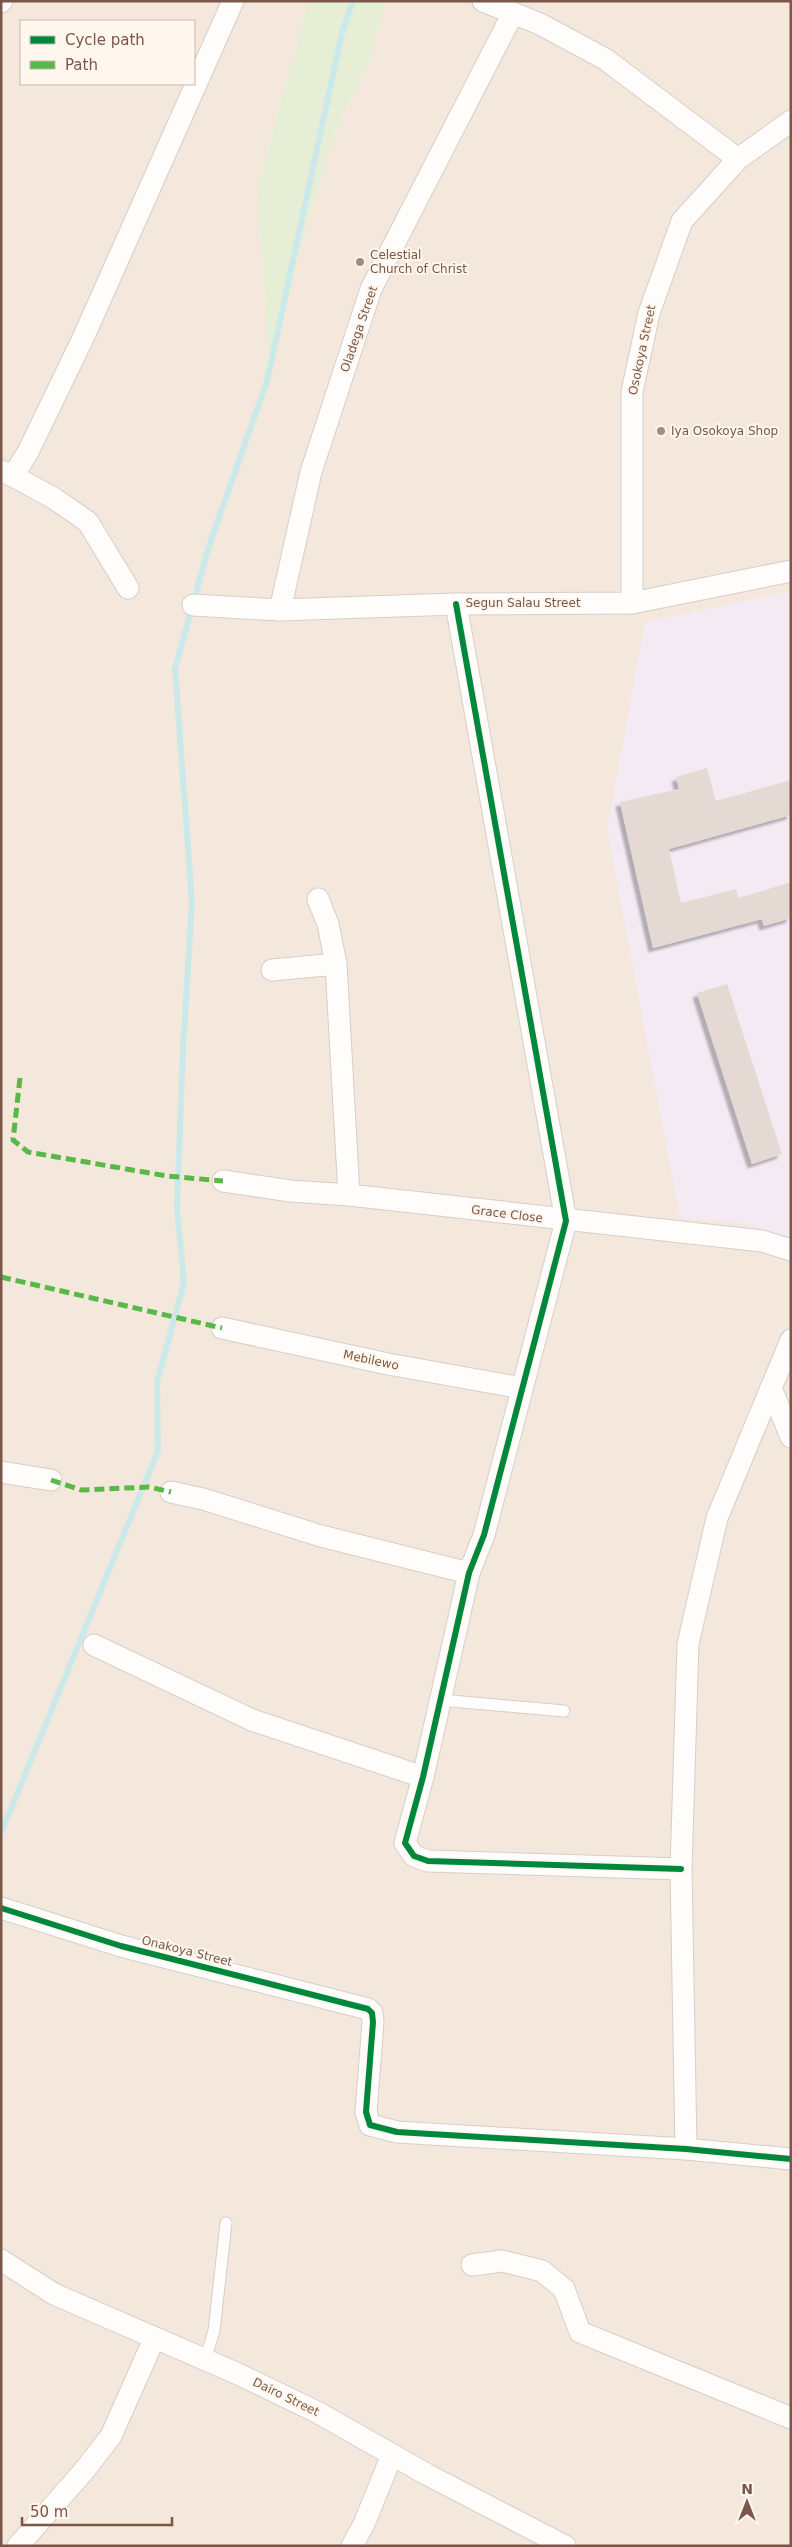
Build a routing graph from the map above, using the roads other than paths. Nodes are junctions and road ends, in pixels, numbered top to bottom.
1 (232, 1) edge
2 (483, 1) edge
3 (513, 13) junction
4 (195, 85) edge
5 (195, 85) edge
6 (791, 121) edge
7 (738, 159) junction
8 (7, 474) edge
9 (791, 571) edge
10 (128, 588) dead end
11 (632, 603) junction
12 (456, 604) junction
13 (193, 605) dead end
14 (280, 610) junction
15 (318, 899) dead end
16 (336, 964) junction
17 (272, 970) dead end
18 (223, 1181) dead end
19 (349, 1195) junction
20 (566, 1221) junction
21 (791, 1250) edge
22 (222, 1328) dead end
23 (791, 1340) edge
24 (522, 1388) junction
25 (771, 1388) junction
26 (791, 1437) edge
27 (1, 1472) edge
28 (51, 1480) dead end
29 (171, 1492) dead end
30 (469, 1573) junction
31 (94, 1645) dead end
32 (440, 1700) junction
33 (564, 1711) dead end
34 (424, 1777) junction
35 (681, 1869) junction
36 (1, 1908) edge
37 (686, 2149) junction
38 (791, 2159) edge
39 (226, 2223) dead end
40 (1, 2260) edge
41 (472, 2265) dead end
42 (154, 2339) junction
43 (204, 2360) junction
44 (791, 2418) edge
45 (392, 2454) junction
46 (18, 2546) edge
47 (352, 2546) edge
48 (565, 2546) edge

1 - 4 street
2 - 3 street
3 - 7 street
3 - 14 street, Oladega Street
5 - 8 street
6 - 7 street, Osokoya Street
7 - 11 street, Osokoya Street
8 - 10 street
9 - 11 street, Segun Salau Street
11 - 12 street, Segun Salau Street
12 - 14 street, Segun Salau Street
12 - 20 street
13 - 14 street, Segun Salau Street
15 - 16 street
16 - 17 street
16 - 19 street
18 - 19 street, Grace Close
19 - 20 street, Grace Close
20 - 21 street, Grace Close
20 - 24 street
22 - 24 street, Mebilewo
23 - 25 street
24 - 30 street
25 - 26 street
25 - 35 street
27 - 28 street
29 - 30 street
30 - 32 street
31 - 34 street
32 - 33 lane
32 - 34 street
34 - 35 street
35 - 37 street
36 - 37 street, Onakoya Street
37 - 38 street
39 - 43 lane
40 - 42 street, Dairo Street
41 - 44 street
42 - 43 street, Dairo Street
42 - 46 street
43 - 45 street, Dairo Street
45 - 47 street
45 - 48 street, Dairo Street

